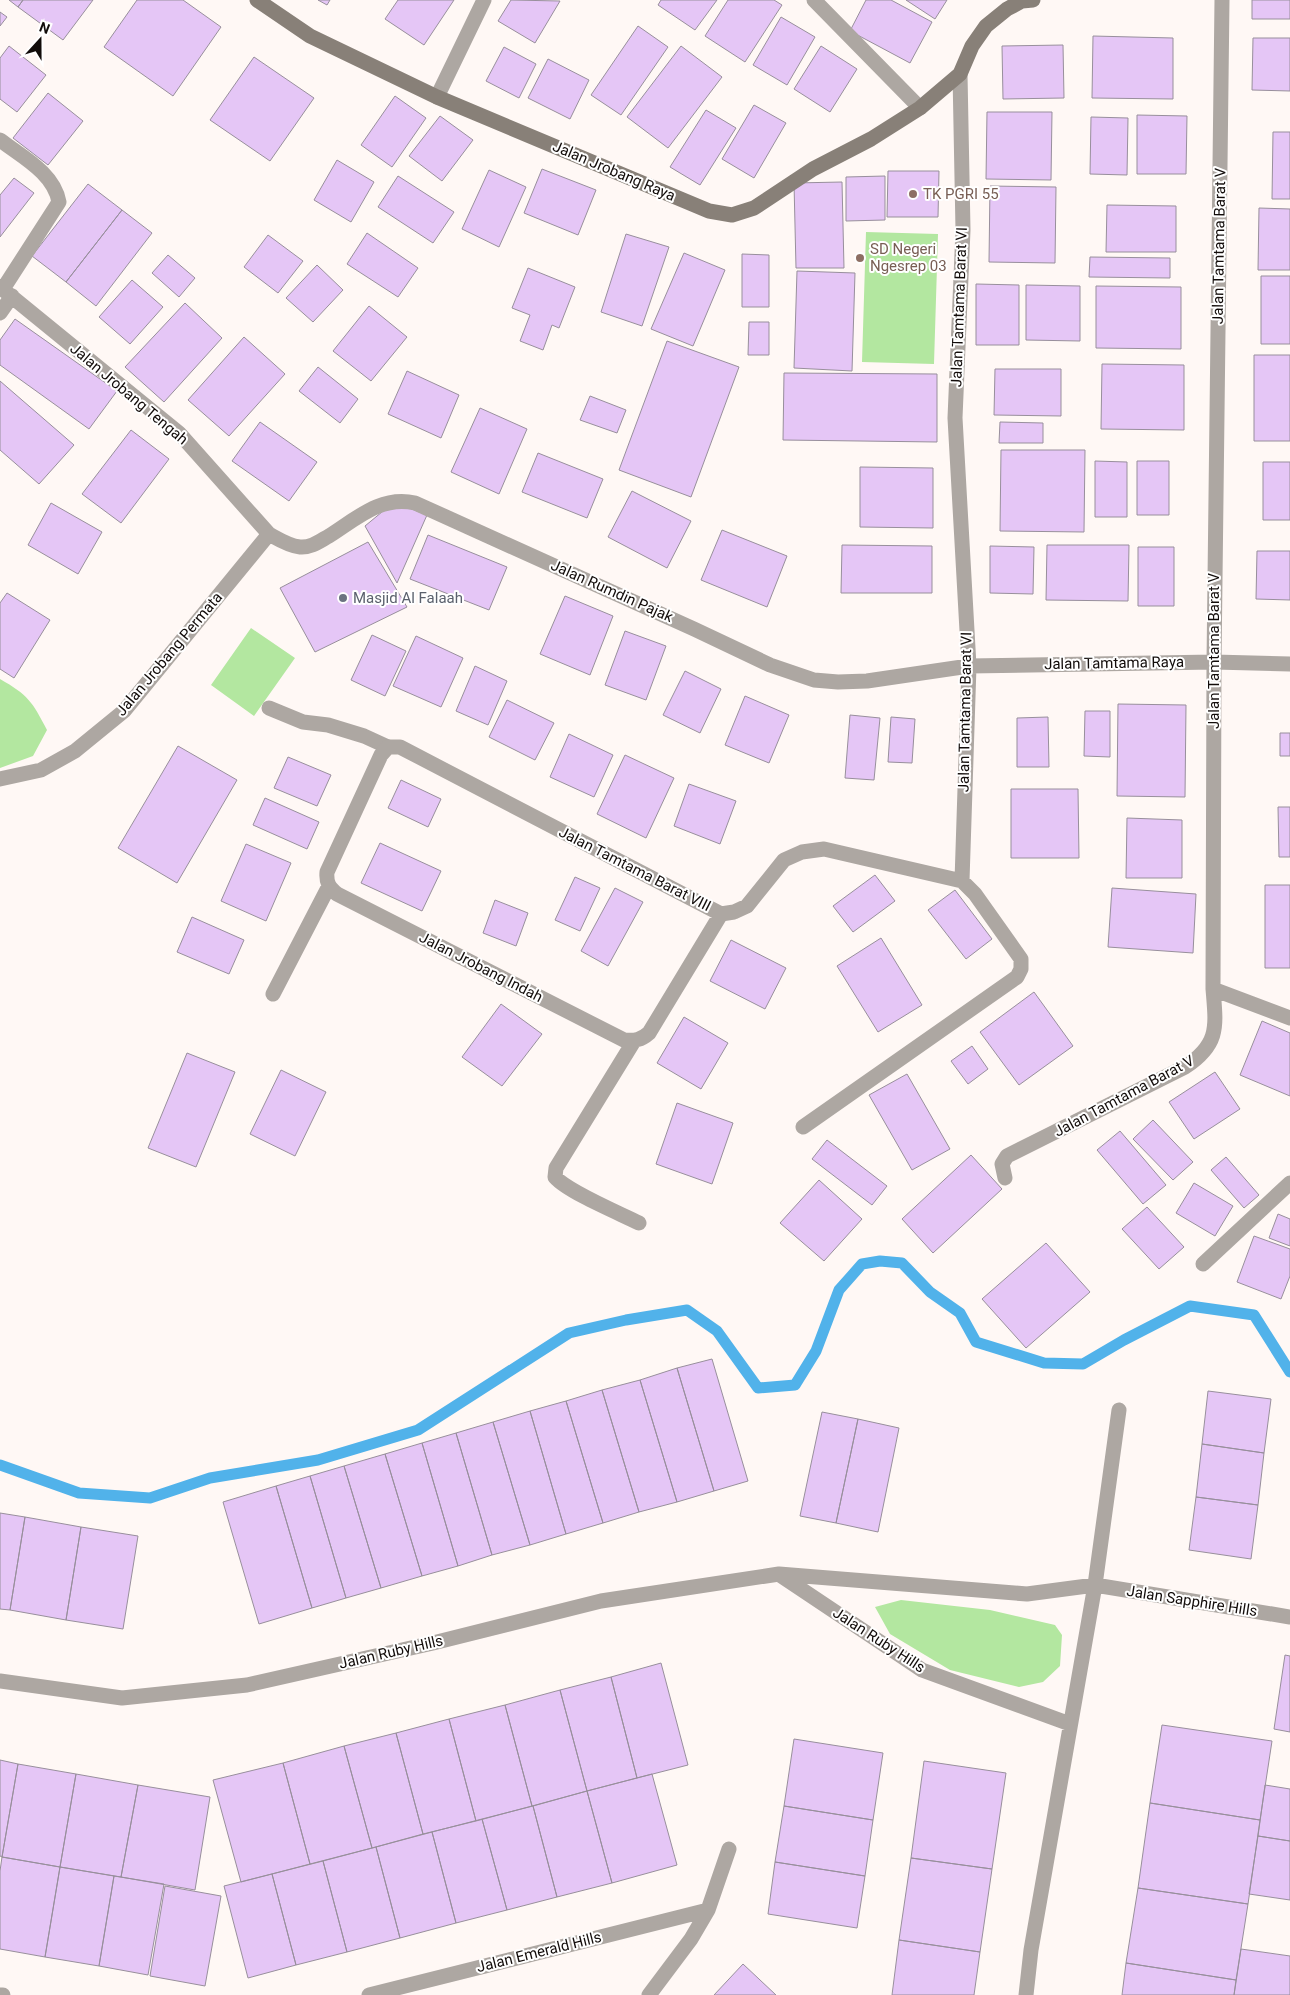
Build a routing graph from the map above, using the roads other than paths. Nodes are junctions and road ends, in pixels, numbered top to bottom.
1 (257, 0) edge
2 (484, 0) edge
3 (814, 0) edge
4 (1033, 0) edge
5 (1222, 0) edge
6 (1008, 4) edge
7 (960, 74) junction
8 (437, 97) junction
9 (920, 108) junction
10 (0, 140) edge
11 (5, 291) edge
12 (0, 313) edge
13 (269, 534) junction
14 (1214, 662) junction
15 (1290, 664) edge
16 (969, 666) junction
17 (269, 708) dead end
18 (388, 748) junction
19 (0, 779) edge
20 (962, 881) junction
21 (329, 886) junction
22 (721, 914) junction
23 (1213, 989) junction
24 (273, 994) dead end
25 (1290, 1018) edge
26 (634, 1041) junction
27 (803, 1127) dead end
28 (1005, 1178) dead end
29 (1290, 1183) edge
30 (639, 1223) dead end
31 (1202, 1264) dead end
32 (1119, 1410) dead end
33 (779, 1574) junction
34 (1095, 1585) junction
35 (1290, 1617) edge
36 (0, 1681) edge
37 (1070, 1724) junction
38 (729, 1849) dead end
39 (708, 1910) junction
40 (369, 1995) edge
41 (649, 1995) edge
42 (1026, 1995) edge

1 - 8 street, Jalan Jrobang Raya
2 - 8 street
3 - 9 street
4 - 6 street
5 - 14 street, Jalan Tamtama Barat V
6 - 7 street
7 - 9 street, Jalan Jrobang Raya
7 - 16 street, Jalan Tamtama Barat VI
8 - 9 street, Jalan Jrobang Raya
10 - 11 street
11 - 12 street
11 - 13 street, Jalan Jrobang Tengah
13 - 16 street, Jalan Rumdin Pajak
13 - 19 street, Jalan Jrobang Permata
14 - 15 street, Jalan Tamtama Raya
14 - 16 street, Jalan Tamtama Raya
14 - 23 street, Jalan Tamtama Barat V
16 - 20 street, Jalan Tamtama Barat VI
17 - 18 street, Jalan Tamtama Barat VIII
18 - 21 street
18 - 22 street, Jalan Tamtama Barat VIII
20 - 22 street, Jalan Tamtama Barat VIII
20 - 27 street
21 - 24 street
21 - 26 street, Jalan Jrobang Indah
22 - 26 street
23 - 25 street
23 - 28 street, Jalan Tamtama Barat V
26 - 30 street
29 - 31 street
32 - 34 street
33 - 34 street, Jalan Ruby Hills
33 - 36 street, Jalan Ruby Hills
33 - 37 street, Jalan Ruby Hills
34 - 35 street, Jalan Sapphire Hills
34 - 37 street
37 - 42 street
38 - 39 street
39 - 40 street, Jalan Emerald Hills
39 - 41 street

